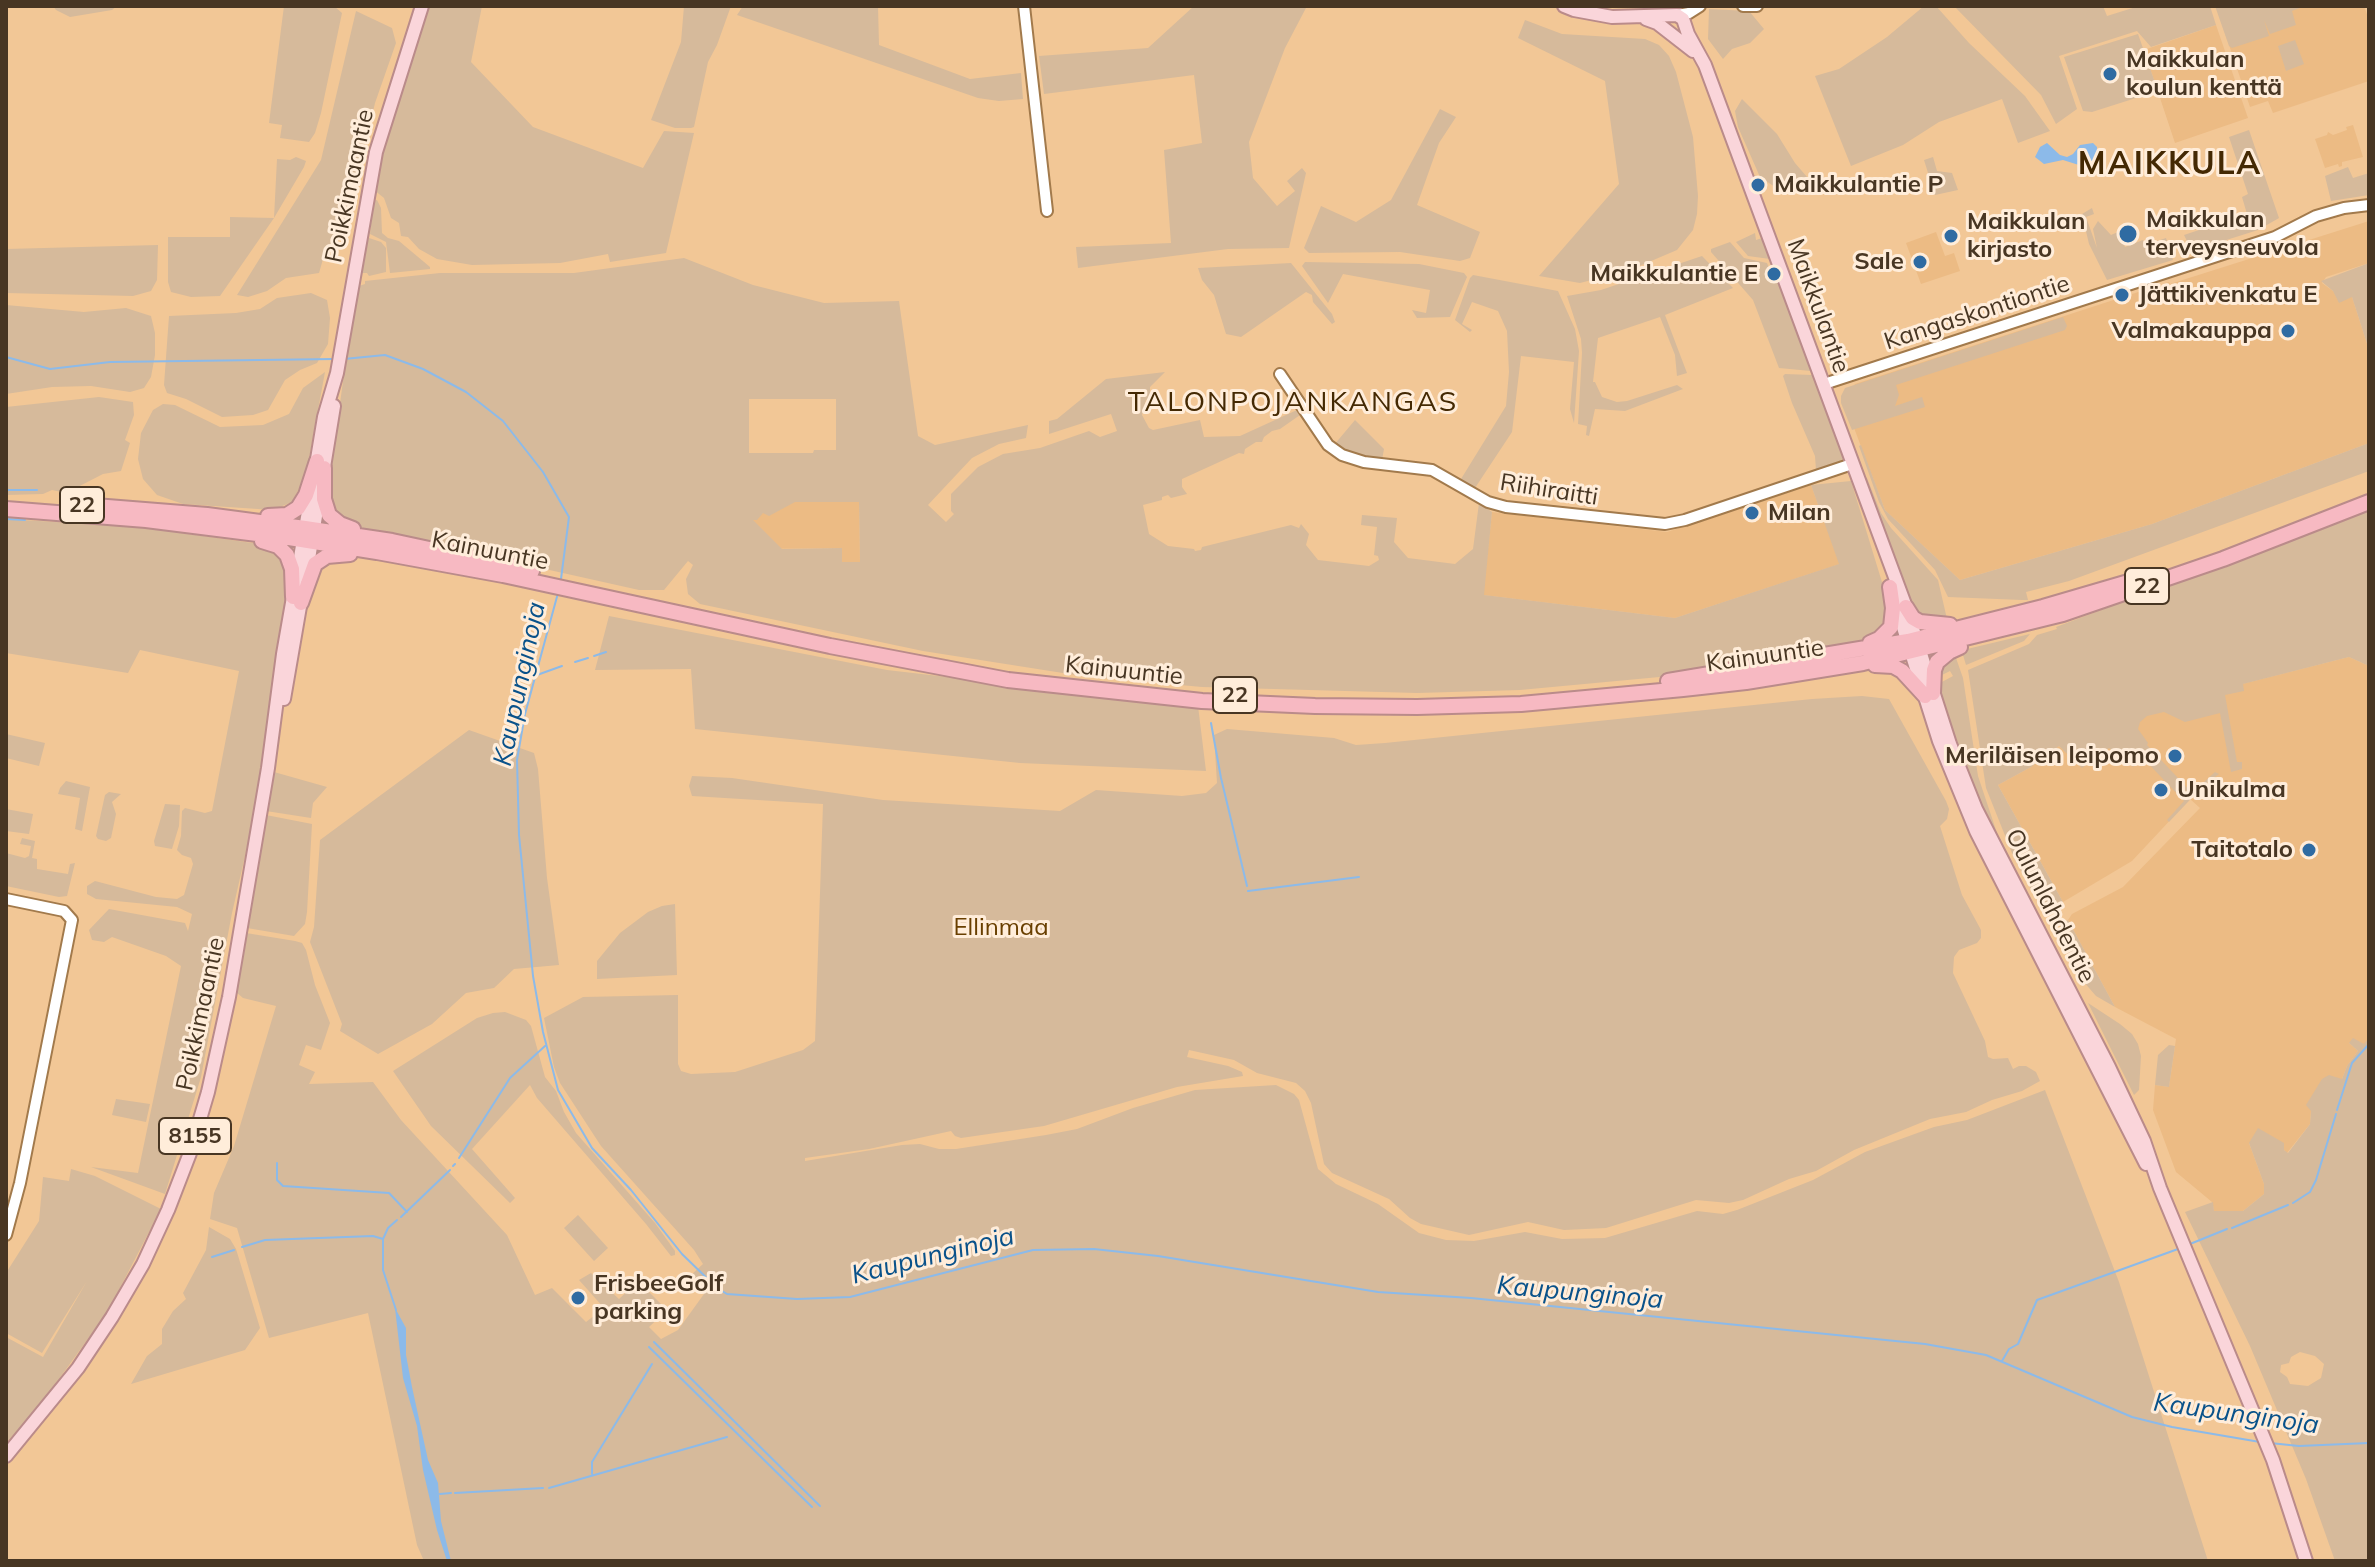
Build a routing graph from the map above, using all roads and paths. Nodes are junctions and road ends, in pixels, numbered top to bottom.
1 (422, 6) edge
2 (1024, 6) edge
3 (1564, 6) edge
4 (1743, 6) edge
5 (1757, 6) edge
6 (1697, 8) edge
7 (1676, 23) junction
8 (2369, 205) edge
9 (1047, 211) dead end
10 (1280, 374) dead end
11 (1824, 384) junction
12 (320, 464) junction
13 (1852, 464) junction
14 (2369, 494) edge
15 (6, 500) edge
16 (2369, 502) edge
17 (6, 509) edge
18 (224, 517) junction
19 (203, 527) junction
20 (309, 534) junction
21 (405, 550) junction
22 (1888, 563) junction
23 (1890, 587) junction
24 (297, 600) junction
25 (1906, 607) junction
26 (1971, 625) junction
27 (1996, 632) junction
28 (1914, 645) junction
29 (1859, 657) junction
30 (1929, 695) junction
31 (6, 899) edge
32 (6, 1235) edge
33 (6, 1456) edge
34 (2306, 1561) edge

1 - 12 main road, Poikkimaantie
2 - 9 street
3 - 7 main road
4 - 5 street
6 - 7 street
7 - 11 main road, Maikkulantie
8 - 11 street, Kangaskontiontie
10 - 13 street, Riihiraitti
11 - 13 main road, Maikkulantie
12 - 18 highway
12 - 20 main road, Poikkimaantie
12 - 21 highway
13 - 22 main road, Maikkulantie
14 - 26 highway, Kainuuntie / 22
15 - 18 highway, Kainuuntie / 22
16 - 27 highway, Kainuuntie / 22
17 - 19 highway, Kainuuntie / 22
18 - 20 highway, Kainuuntie / 22
19 - 20 highway, Kainuuntie / 22
19 - 24 highway
20 - 21 highway, Kainuuntie / 22
20 - 24 main road, Poikkimaantie / 8155
21 - 24 highway
21 - 29 highway, Kainuuntie / 22
22 - 23 main road, Maikkulantie
22 - 25 main road, Maikkulantie
23 - 28 main road, Maikkulantie
23 - 29 highway
24 - 33 main road, Poikkimaantie / 8155
25 - 26 highway
25 - 28 main road, Maikkulantie
26 - 28 highway, Kainuuntie / 22
27 - 28 highway, Kainuuntie / 22
27 - 30 highway
28 - 29 highway, Kainuuntie / 22
28 - 30 main road, Oulunlahdentie
29 - 30 highway
30 - 34 main road, Oulunlahdentie
31 - 32 street

